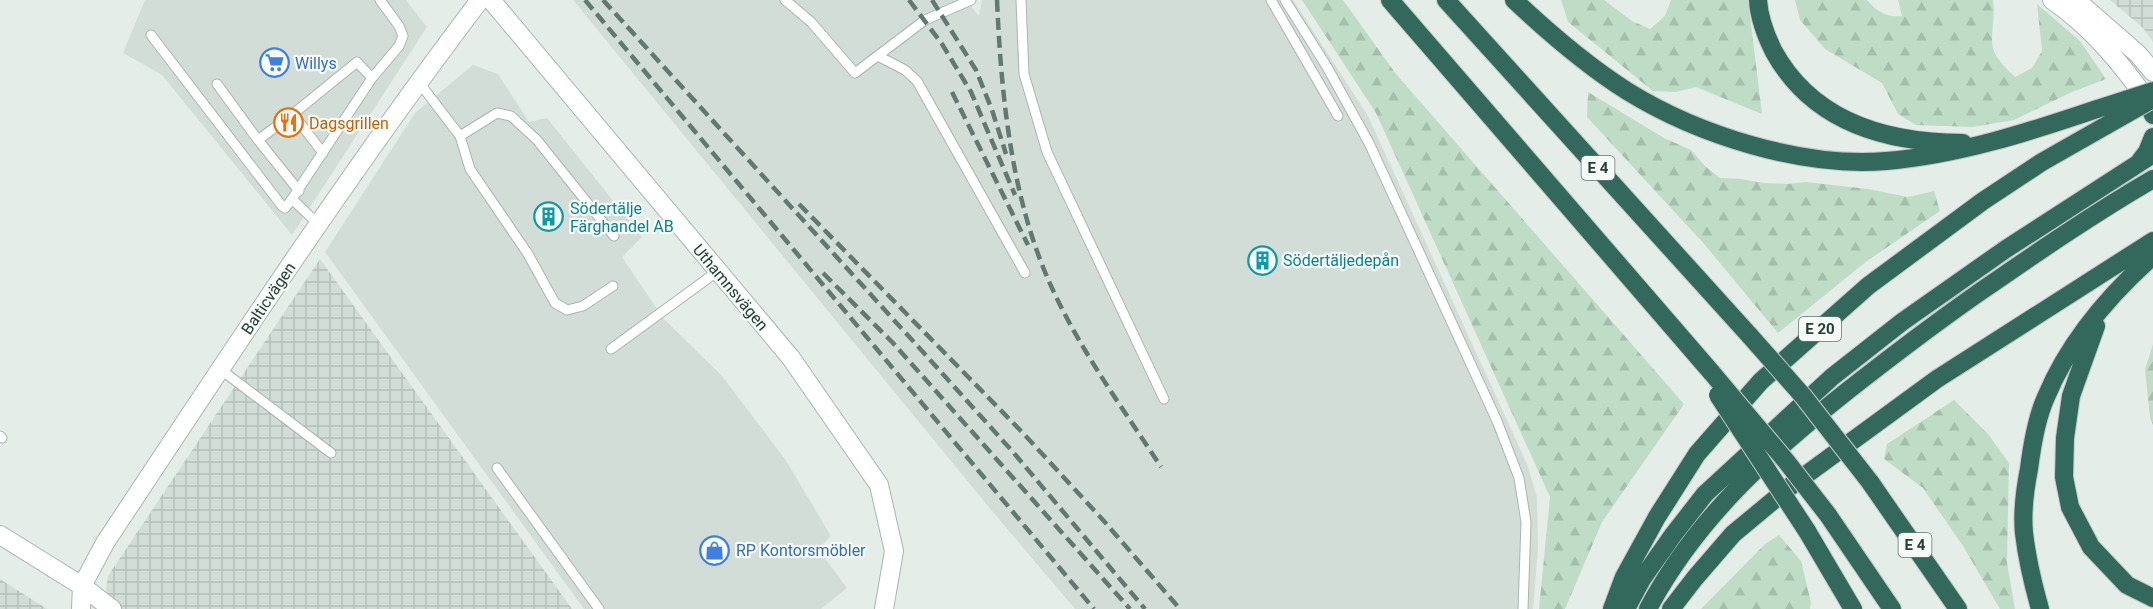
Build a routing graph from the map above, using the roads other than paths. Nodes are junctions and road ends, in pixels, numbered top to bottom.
1 (380, 0) edge
2 (480, 0) edge
3 (491, 0) edge
4 (785, 0) edge
5 (971, 0) edge
6 (1021, 0) edge
7 (1271, 0) edge
8 (1285, 0) edge
9 (1389, 0) edge
10 (1446, 0) edge
11 (1514, 0) edge
12 (1758, 0) edge
13 (2052, 0) edge
14 (2076, 0) edge
15 (948, 4) edge
16 (151, 35) dead end
17 (878, 56) junction
18 (2153, 72) edge
19 (372, 78) junction
20 (418, 81) junction
21 (217, 84) dead end
22 (2152, 103) edge
23 (293, 114) junction
24 (1338, 116) dead end
25 (460, 136) junction
26 (2153, 137) edge
27 (258, 140) junction
28 (1982, 143) junction
29 (323, 153) junction
30 (2146, 157) edge
31 (2153, 180) edge
32 (299, 191) junction
33 (292, 199) junction
34 (318, 224) junction
35 (614, 236) dead end
36 (2153, 241) edge
37 (2153, 256) edge
38 (718, 271) junction
39 (1025, 273) dead end
40 (613, 285) dead end
41 (2102, 306) junction
42 (611, 350) dead end
43 (220, 369) junction
44 (1710, 376) junction
45 (1164, 399) dead end
46 (331, 453) dead end
47 (497, 468) dead end
48 (0, 535) edge
49 (82, 586) junction
50 (2153, 598) edge
51 (81, 609) edge
52 (112, 609) edge
53 (599, 609) edge
54 (885, 609) edge
55 (1523, 609) edge
56 (1612, 609) edge
57 (1626, 609) edge
58 (1648, 609) edge
59 (1671, 609) edge
60 (1853, 609) edge
61 (1892, 609) edge
62 (1958, 609) edge
63 (2040, 609) edge

1 - 19 lane
2 - 20 street, Balticvägen
3 - 38 street, Uthamnsvägen
4 - 17 lane
5 - 15 lane
6 - 45 lane
7 - 24 lane
8 - 55 lane
9 - 44 highway
10 - 62 highway, E 4, bridge
11 - 28 highway
12 - 28 highway
13 - 22 street
14 - 18 street
15 - 17 lane
16 - 33 lane
17 - 39 lane
19 - 23 lane
19 - 29 lane
20 - 25 lane
20 - 34 street, Balticvägen
21 - 27 lane
22 - 28 highway, bridge
22 - 56 highway, E 20, bridge
23 - 27 lane
23 - 29 lane
25 - 35 lane
25 - 40 lane
26 - 30 highway
27 - 32 lane
29 - 32 lane
30 - 57 highway
31 - 58 highway
32 - 33 lane
33 - 34 lane
34 - 43 street, Balticvägen
36 - 59 highway
37 - 41 highway
38 - 42 lane
38 - 54 street, Uthamnsvägen
41 - 50 highway
41 - 63 highway
43 - 46 lane
43 - 49 street, Balticvägen
44 - 60 highway, bridge
44 - 61 highway, bridge
47 - 53 lane
48 - 49 street
49 - 51 street, Balticvägen
49 - 52 street

